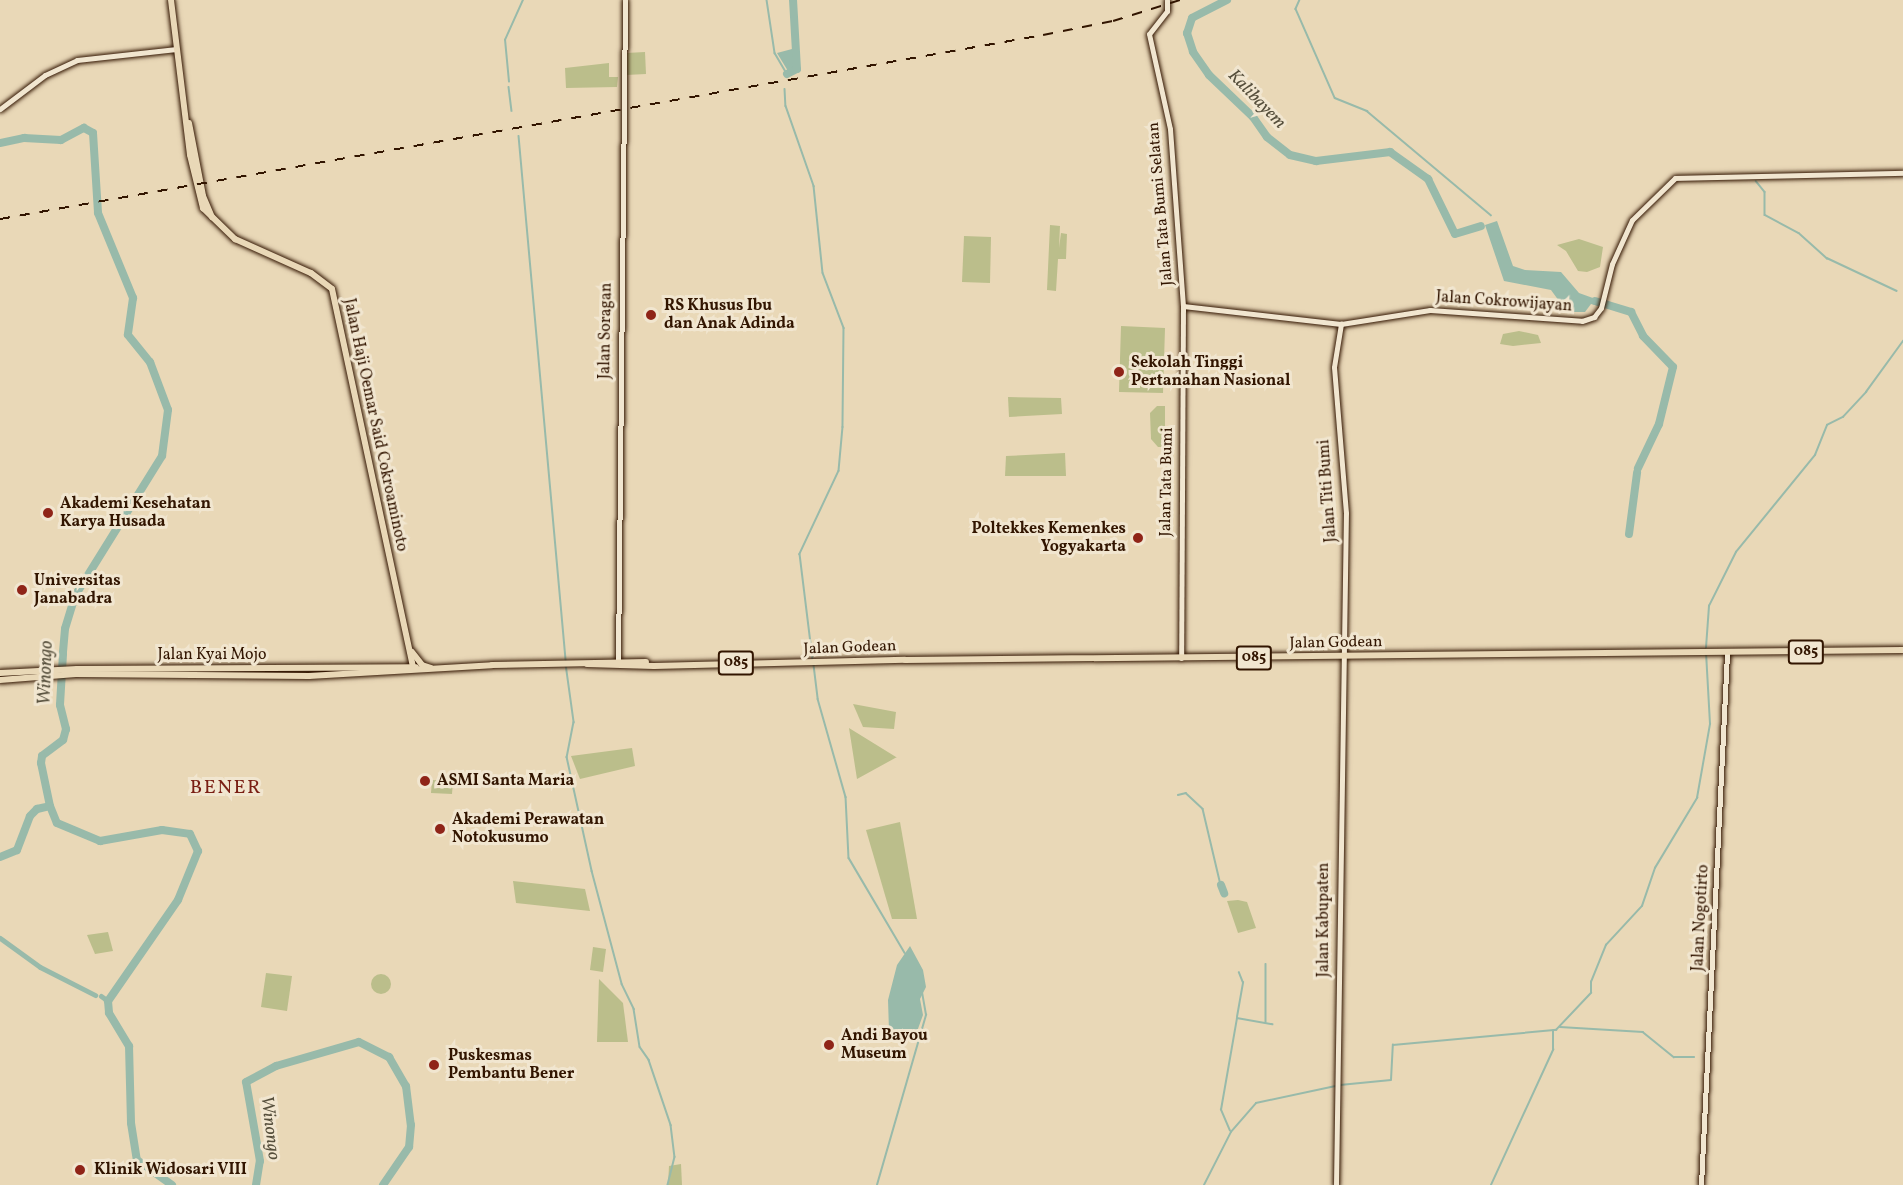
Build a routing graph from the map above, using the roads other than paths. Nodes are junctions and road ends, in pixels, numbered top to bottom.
1 (171, 0) edge
2 (625, 0) edge
3 (1167, 1) edge
4 (176, 48) junction
5 (0, 109) edge
6 (1903, 172) edge
7 (1183, 306) junction
8 (1341, 324) junction
9 (409, 646) junction
10 (1903, 650) edge
11 (1727, 653) junction
12 (1344, 656) junction
13 (1181, 658) junction
14 (618, 662) junction
15 (587, 664) junction
16 (661, 664) junction
17 (0, 666) edge
18 (394, 667) junction
19 (419, 668) junction
20 (436, 669) junction
21 (77, 671) junction
22 (10, 672) junction
23 (38, 672) junction
24 (0, 673) edge
25 (0, 680) edge
26 (1336, 1185) edge
27 (1701, 1185) edge

1 - 4 main road, Jalan Haji Oemar Said Cokroaminoto
2 - 14 street, Jalan Soragan
3 - 7 street, Jalan Tata Bumi Selatan
4 - 5 street
4 - 9 main road, Jalan Haji Oemar Said Cokroaminoto
6 - 8 street, Jalan Cokrowijayan
7 - 8 street, Jalan Cokrowijayan
7 - 13 street, Jalan Tata Bumi
8 - 12 street, Jalan Titi Bumi
9 - 18 main road
9 - 19 main road, Jalan Haji Oemar Said Cokroaminoto
9 - 20 main road
10 - 11 main road, Jalan Godean / 085
11 - 12 main road, Jalan Godean / 085
11 - 27 street, Jalan Nogotirto
12 - 13 main road, Jalan Godean / 085
12 - 26 street, Jalan Kabupaten
13 - 16 main road, Jalan Godean / 085
14 - 15 main road, Jalan Godean
14 - 16 main road, Jalan Godean
15 - 16 main road, Jalan Godean / 085
15 - 20 main road, Jalan Kyai Mojo / 085
17 - 22 main road
18 - 19 main road, Jalan Kyai Mojo
18 - 21 main road, Jalan Kyai Mojo
19 - 20 main road, Jalan Kyai Mojo
19 - 21 main road, Jalan Kyai Mojo
21 - 23 main road, Jalan Kyai Mojo
22 - 23 main road, Jalan Kyai Mojo
22 - 24 main road, Jalan Kyai Mojo
23 - 25 main road, Jalan Kyai Mojo

